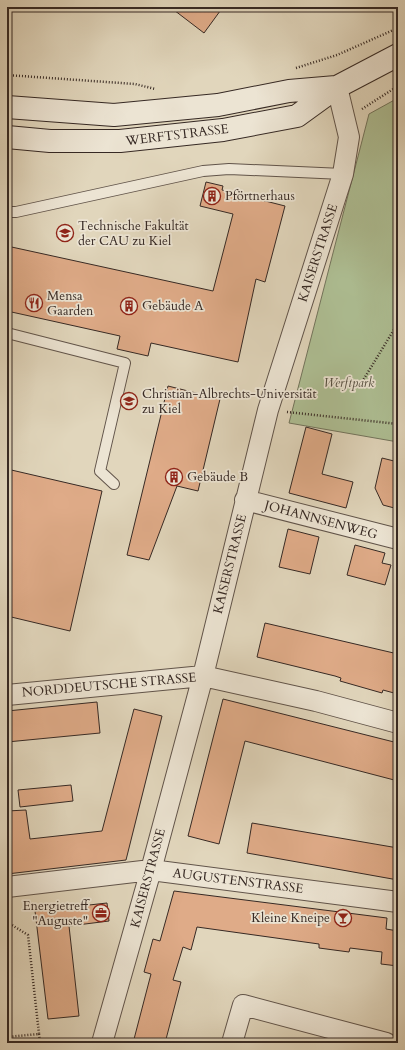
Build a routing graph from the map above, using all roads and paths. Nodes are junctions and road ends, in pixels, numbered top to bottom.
1 (398, 28) edge
2 (398, 55) edge
3 (293, 69) dead end
4 (7, 76) edge
5 (398, 86) edge
6 (338, 87) junction
7 (159, 90) dead end
8 (7, 107) edge
9 (345, 119) junction
10 (7, 137) edge
11 (343, 174) junction
12 (7, 212) edge
13 (398, 323) edge
14 (7, 333) edge
15 (359, 387) dead end
16 (268, 410) junction
17 (398, 424) edge
18 (114, 484) dead end
19 (245, 500) junction
20 (398, 539) edge
21 (203, 676) junction
22 (7, 695) edge
23 (398, 723) edge
24 (151, 870) junction
25 (7, 887) edge
26 (398, 902) edge
27 (7, 922) edge
28 (39, 1034) junction
29 (7, 1037) edge
30 (40, 1043) edge
31 (102, 1043) edge
32 (232, 1043) edge
33 (386, 1043) edge

1 - 3 path
2 - 6 main road, WERFTSTRASSE
4 - 7 path
5 - 9 path
6 - 8 main road, WERFTSTRASSE
6 - 9 street, KAISERSTRASSE
6 - 10 main road, WERFTSTRASSE
9 - 11 street, KAISERSTRASSE
11 - 12 lane
11 - 16 street, KAISERSTRASSE
13 - 15 path
14 - 18 lane
16 - 17 path
16 - 19 street, KAISERSTRASSE
19 - 20 street, JOHANNSENWEG
19 - 21 street, KAISERSTRASSE
21 - 22 street, NORDDEUTSCHE STRASSE
21 - 23 street, NORDDEUTSCHE STRASSE
21 - 24 street, KAISERSTRASSE
24 - 25 street, AUGUSTENSTRASSE
24 - 26 street, AUGUSTENSTRASSE
24 - 31 street, KAISERSTRASSE
27 - 28 path
28 - 29 path
28 - 30 path
32 - 33 street

